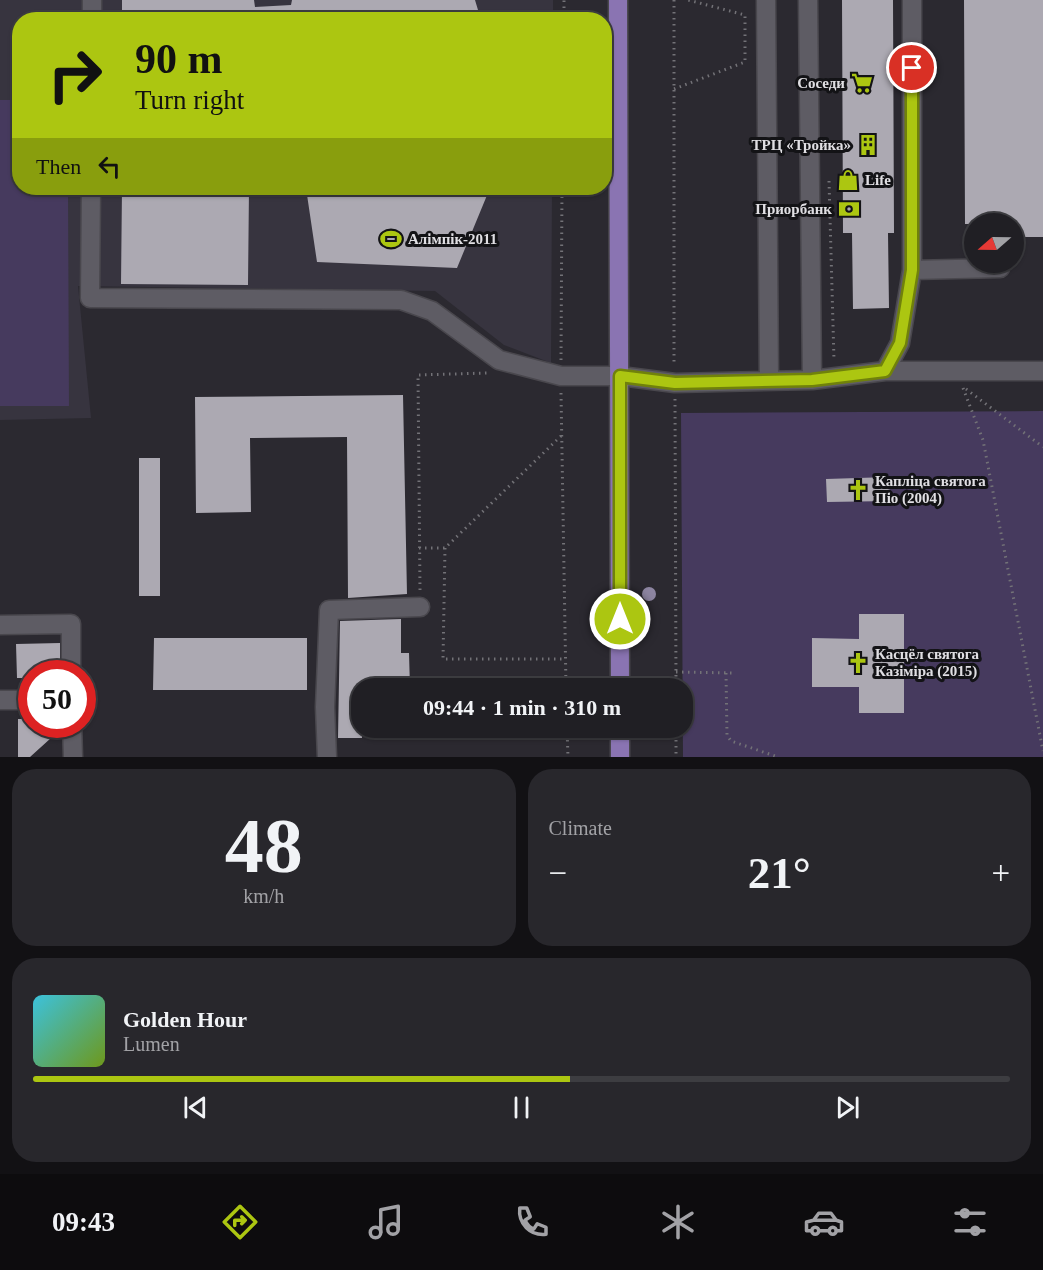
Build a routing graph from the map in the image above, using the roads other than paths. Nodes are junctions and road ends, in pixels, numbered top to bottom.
1 (618, 0) edge
2 (766, 0) edge
3 (807, 0) edge
4 (912, 0) edge
5 (91, 195) edge
6 (964, 269) edge
7 (912, 270) junction
8 (885, 371) junction
9 (1043, 371) edge
10 (620, 376) junction
11 (812, 380) junction
12 (769, 381) junction
13 (420, 607) road end
14 (0, 625) edge
15 (71, 660) edge
16 (620, 678) edge
17 (0, 700) edge
18 (18, 700) edge
19 (72, 738) edge
20 (620, 738) edge
21 (73, 757) edge
22 (327, 757) edge
23 (620, 757) edge

1 - 10 main road
2 - 12 lane
3 - 11 lane
4 - 7 lane
5 - 10 lane
6 - 7 lane
7 - 8 lane
8 - 9 lane
8 - 11 lane
10 - 12 lane
10 - 16 main road
11 - 12 lane
13 - 22 lane
14 - 15 lane
17 - 18 lane
19 - 21 lane
20 - 23 main road

